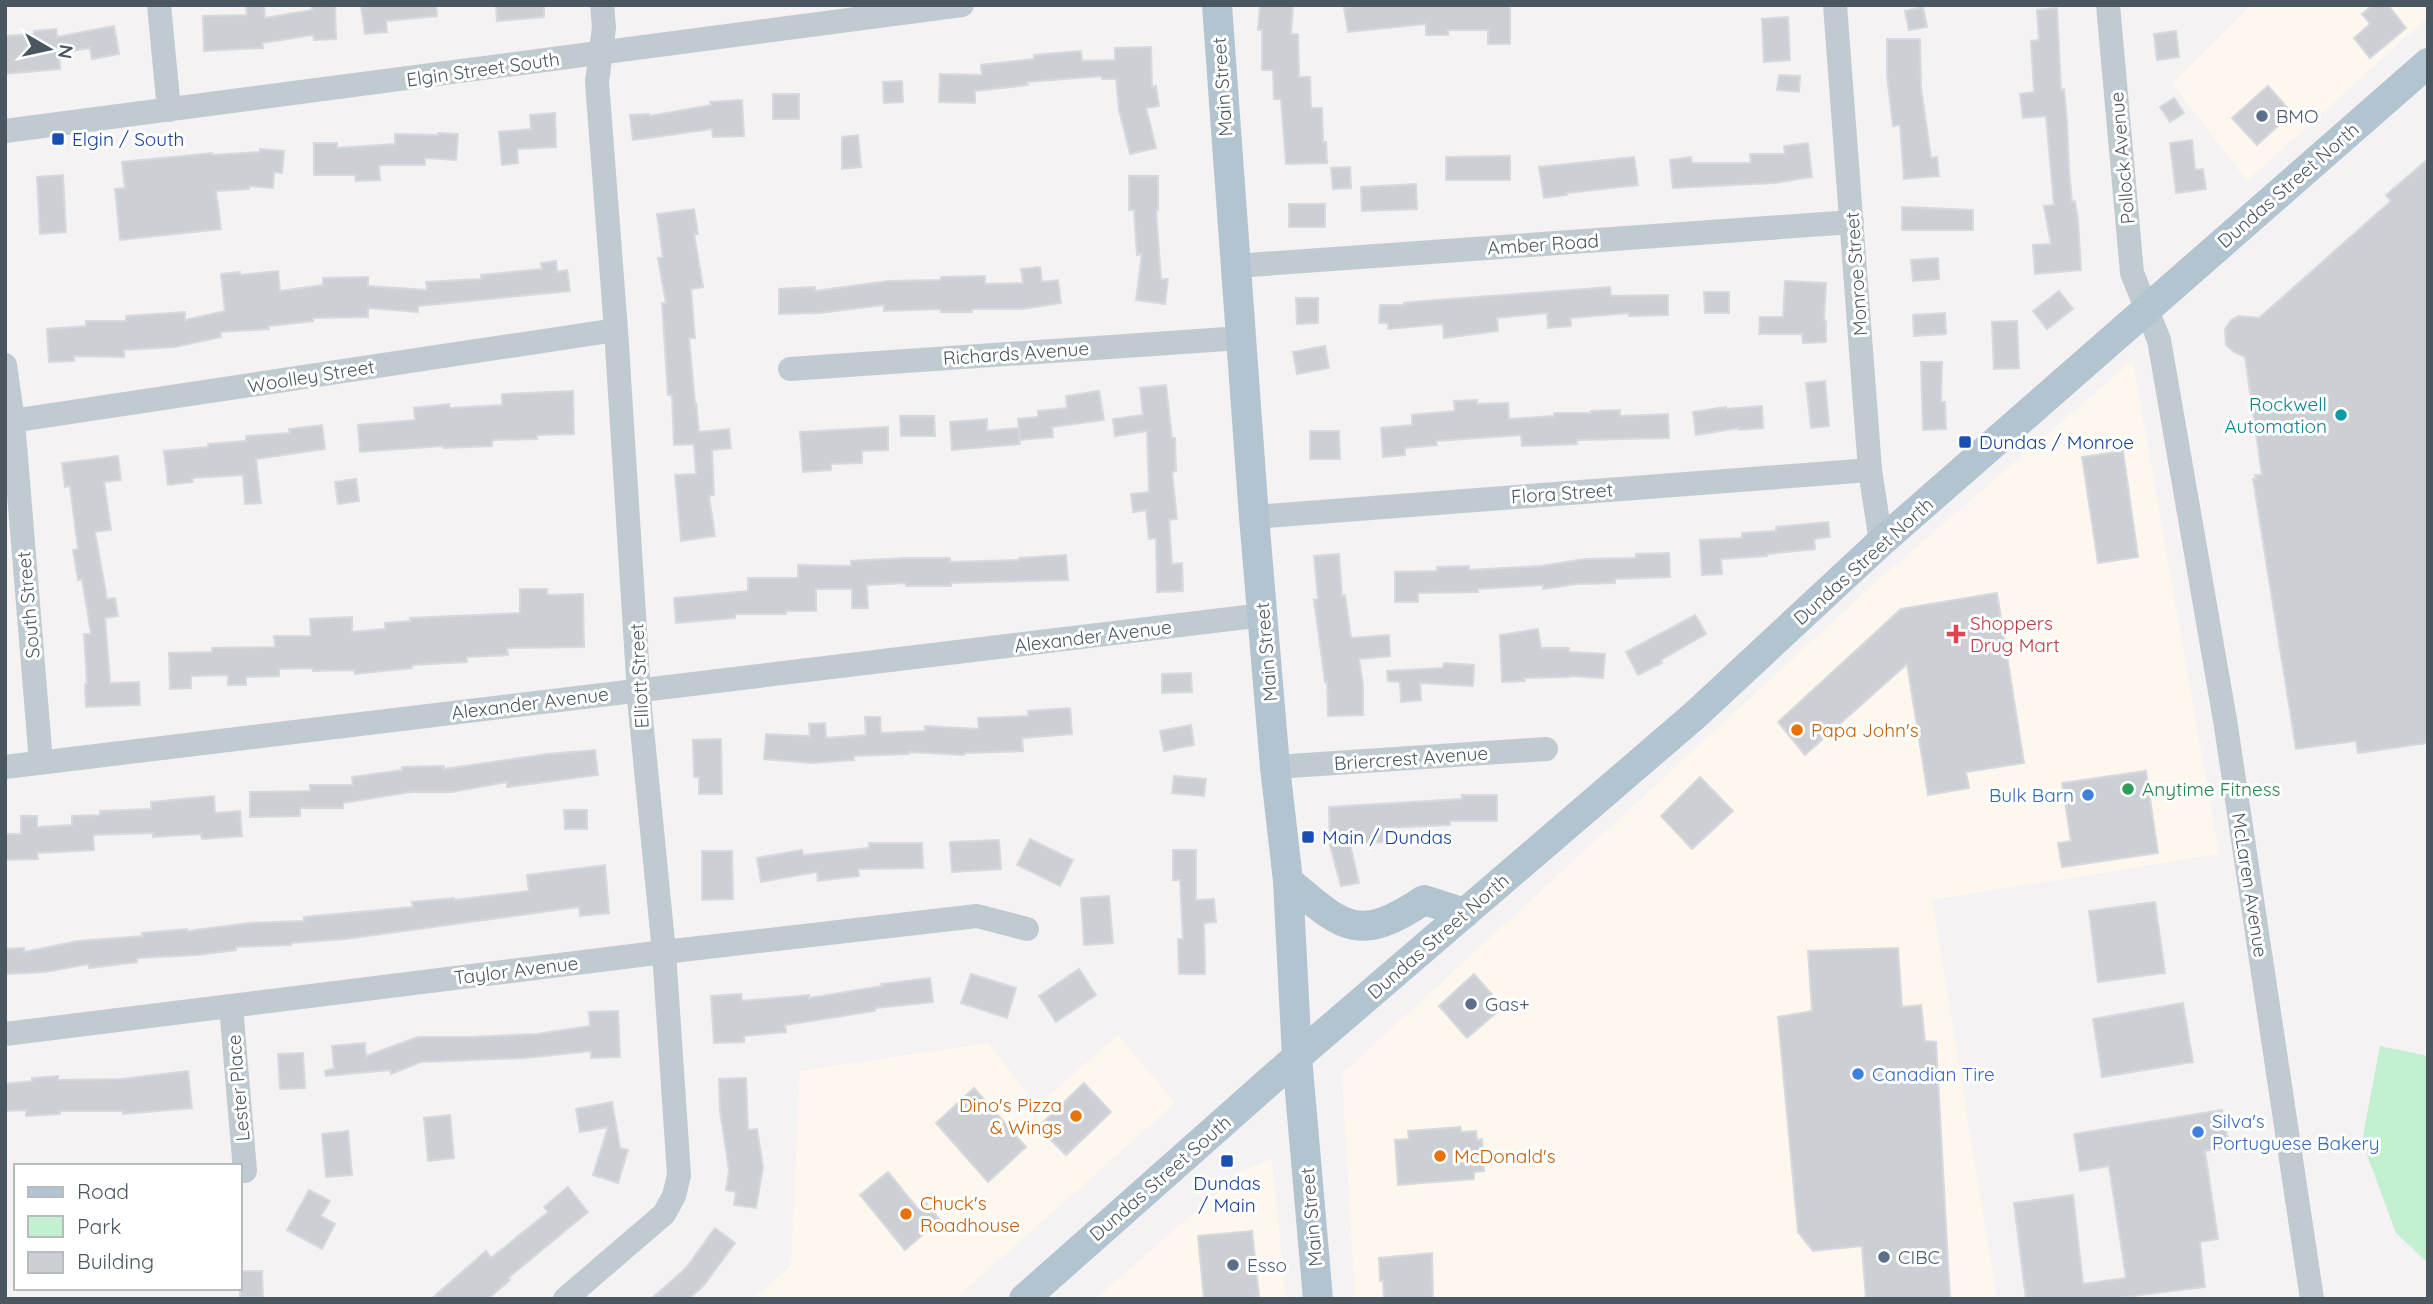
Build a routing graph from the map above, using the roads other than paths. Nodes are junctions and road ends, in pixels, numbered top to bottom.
1 (159, 5) edge
2 (603, 5) edge
3 (962, 5) edge
4 (1217, 5) edge
5 (1835, 5) edge
6 (2108, 5) edge
7 (600, 53) junction
8 (2428, 63) edge
9 (169, 110) junction
10 (5, 131) edge
11 (1852, 222) junction
12 (1235, 267) junction
13 (2146, 308) junction
14 (616, 330) junction
15 (1241, 338) junction
16 (5, 365) edge
17 (790, 369) dead end
18 (9, 422) edge
19 (1870, 470) junction
20 (1254, 517) junction
21 (1881, 542) junction
22 (1263, 615) junction
23 (640, 690) junction
24 (1546, 749) dead end
25 (41, 762) junction
26 (5, 767) edge
27 (1275, 767) junction
28 (1288, 881) junction
29 (1465, 913) junction
30 (1027, 929) dead end
31 (664, 952) junction
32 (230, 1006) junction
33 (5, 1034) edge
34 (1297, 1057) junction
35 (245, 1171) dead end
36 (565, 1299) edge
37 (1024, 1299) edge
38 (1318, 1299) edge
39 (2312, 1299) edge

1 - 9 street
2 - 7 street, Elliott Street
3 - 7 street, Elgin Street South
4 - 12 main road, Main Street
5 - 11 street, Monroe Street
6 - 13 street, Pollock Avenue
7 - 9 street, Elgin Street South
7 - 14 street, Elliott Street
8 - 13 main road, Dundas Street North
9 - 10 street, Elgin Street South
11 - 12 street, Amber Road
11 - 19 street, Monroe Street
12 - 15 main road, Main Street
13 - 21 main road, Dundas Street North
13 - 39 street, McLaren Avenue
14 - 18 street, Woolley Street
14 - 23 street, Elliott Street
15 - 17 street, Richards Avenue
15 - 20 main road, Main Street
16 - 18 street, South Street
18 - 25 street, South Street
19 - 20 street, Flora Street
19 - 21 street, Monroe Street
20 - 22 main road, Main Street
21 - 29 main road, Dundas Street North
22 - 23 street, Alexander Avenue
22 - 27 main road, Main Street
23 - 25 street, Alexander Avenue
23 - 31 street, Elliott Street
24 - 27 street, Briercrest Avenue
25 - 26 street, Alexander Avenue
27 - 28 main road, Main Street
28 - 29 main road
28 - 34 main road, Main Street
29 - 34 main road, Dundas Street North
30 - 31 street, Taylor Avenue
31 - 32 street, Taylor Avenue
31 - 36 street, Elliott Street
32 - 33 street, Taylor Avenue
32 - 35 street, Lester Place
34 - 37 main road, Dundas Street South
34 - 38 main road, Main Street

